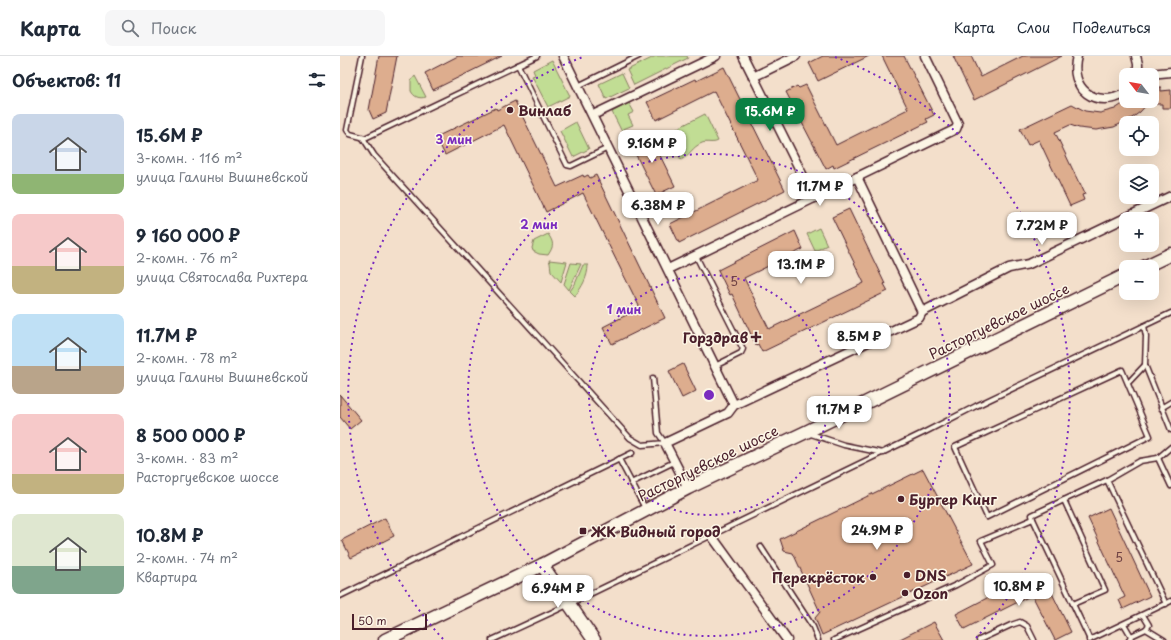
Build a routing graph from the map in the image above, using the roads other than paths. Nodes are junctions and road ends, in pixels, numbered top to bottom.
1 (362, 56) edge
2 (537, 56) edge
3 (563, 56) edge
4 (639, 56) edge
5 (716, 56) edge
6 (743, 56) edge
7 (796, 56) edge
8 (925, 56) edge
9 (1077, 56) edge
10 (1136, 56) edge
11 (518, 65) junction
12 (1138, 68) edge
13 (1171, 72) edge
14 (1159, 73) edge
15 (754, 77) junction
16 (578, 86) junction
17 (1119, 97) edge
18 (593, 115) junction
19 (363, 138) junction
20 (608, 148) junction
21 (857, 178) junction
22 (1171, 196) edge
23 (814, 198) junction
24 (1171, 254) edge
25 (696, 256) junction
26 (1159, 260) edge
27 (668, 269) junction
28 (1119, 278) edge
29 (922, 312) junction
30 (1171, 313) edge
31 (1144, 326) junction
32 (715, 366) junction
33 (1145, 366) junction
34 (653, 378) dead end
35 (1128, 383) junction
36 (1171, 402) edge
37 (734, 405) junction
38 (1161, 408) junction
39 (1171, 430) edge
40 (806, 432) junction
41 (665, 443) junction
42 (1171, 447) edge
43 (632, 452) dead end
44 (883, 453) junction
45 (1158, 458) junction
46 (619, 459) junction
47 (674, 462) junction
48 (1107, 480) junction
49 (631, 483) junction
50 (1171, 486) edge
51 (688, 488) junction
52 (1064, 500) junction
53 (646, 510) junction
54 (1033, 519) junction
55 (711, 535) junction
56 (761, 547) dead end
57 (542, 564) junction
58 (340, 596) edge
59 (1171, 602) edge
60 (569, 604) junction
61 (1073, 604) junction
62 (1166, 604) junction
63 (1143, 615) junction
64 (1124, 624) junction
65 (1146, 629) junction
66 (1130, 638) edge
67 (386, 640) edge
68 (492, 640) edge
69 (594, 640) edge
70 (786, 640) edge
71 (818, 640) edge
72 (834, 640) edge
73 (979, 640) edge
74 (1034, 640) edge
75 (1089, 640) edge
76 (1164, 640) edge

1 - 19 lane
2 - 11 lane
3 - 16 street
4 - 16 lane
5 - 18 street
6 - 15 street
7 - 15 street
8 - 21 street
9 - 17 street
10 - 12 street
11 - 19 lane
11 - 20 lane
13 - 14 street
15 - 23 street
16 - 18 street
18 - 20 street
19 - 41 lane
20 - 27 street
21 - 23 street
21 - 29 street
22 - 29 street
23 - 25 street
24 - 26 main road
25 - 27 street
25 - 32 lane
27 - 32 street
28 - 40 main road, Расторгуевское шоссе
29 - 37 street
30 - 31 lane
31 - 33 lane
31 - 44 lane
32 - 37 street
33 - 35 lane
33 - 38 lane
34 - 41 lane
35 - 35 lane
36 - 38 lane
37 - 41 street
38 - 39 lane
40 - 44 lane
40 - 51 main road, Расторгуевское шоссе
41 - 47 street
42 - 45 lane
43 - 46 lane
44 - 55 lane
45 - 48 lane
45 - 50 lane
46 - 49 lane
46 - 58 lane
47 - 49 lane
47 - 51 street
48 - 52 lane
48 - 62 lane
49 - 53 lane
51 - 53 main road, Расторгуевское шоссе
52 - 54 lane
52 - 61 lane
53 - 57 main road, Расторгуевское шоссе
54 - 61 lane
54 - 72 lane
55 - 60 lane
55 - 70 street
56 - 71 lane
57 - 60 main road
57 - 67 main road, Расторгуевское шоссе
59 - 62 lane
60 - 68 lane
60 - 69 main road
61 - 75 lane
62 - 63 lane
63 - 64 lane
63 - 65 lane
64 - 66 lane
64 - 75 lane
65 - 66 lane
65 - 76 lane
73 - 74 lane

